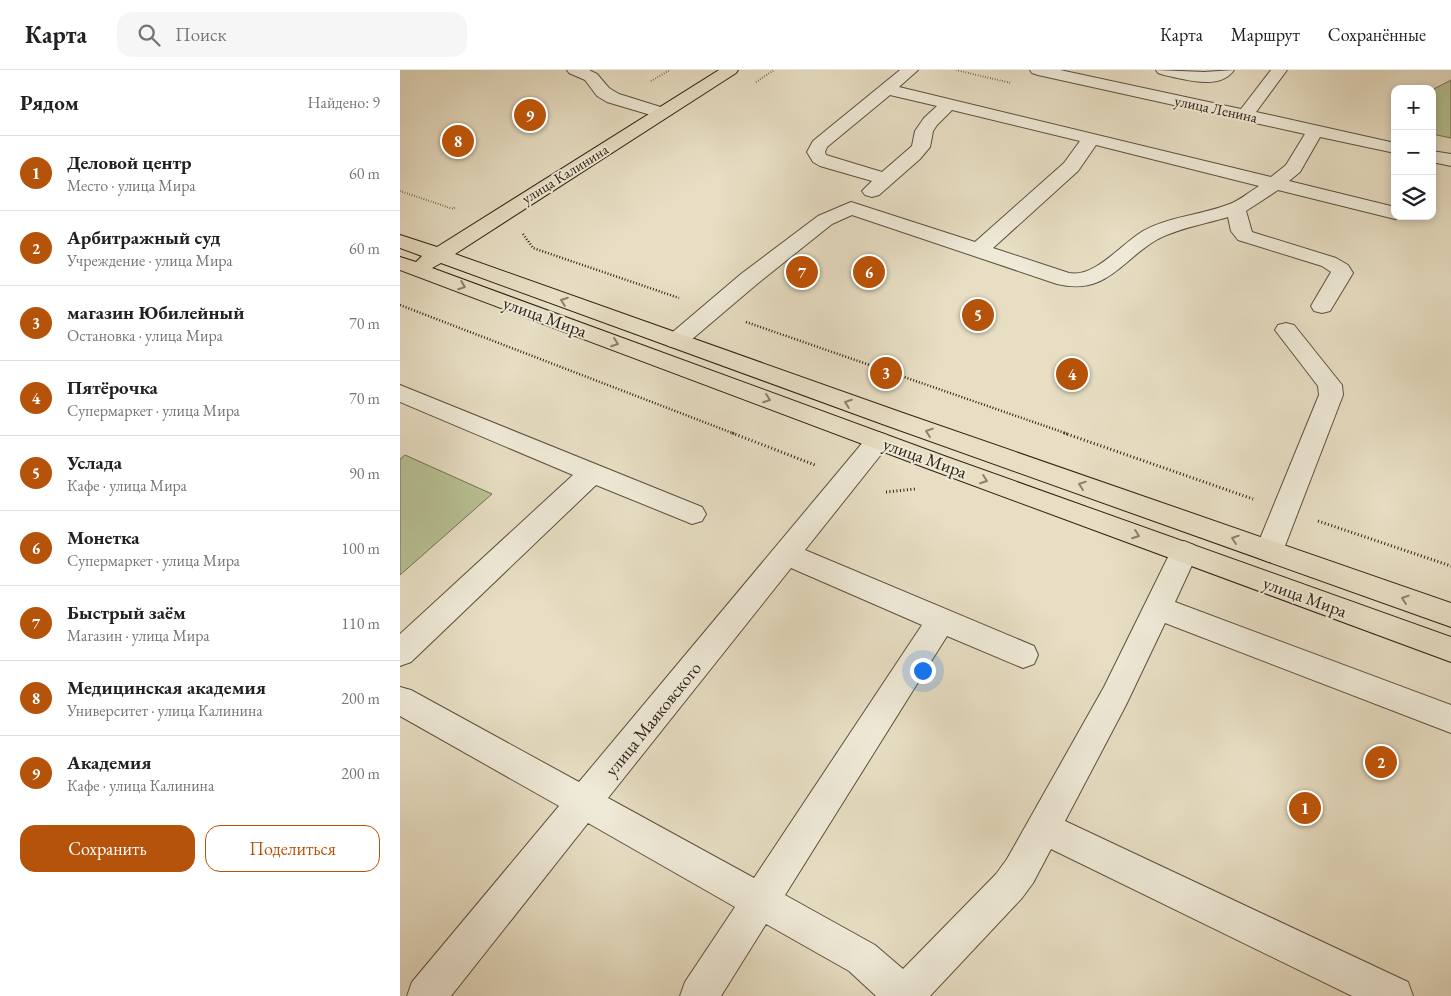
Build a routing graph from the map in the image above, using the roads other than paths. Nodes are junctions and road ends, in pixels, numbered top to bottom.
1 (575, 70) edge
2 (730, 70) edge
3 (910, 70) edge
4 (1038, 70) edge
5 (1164, 70) edge
6 (1226, 70) edge
7 (1279, 70) edge
8 (887, 89) junction
9 (948, 105) junction
10 (661, 112) junction
11 (1245, 115) junction
12 (1315, 131) junction
13 (1091, 139) junction
14 (1391, 147) edge
15 (1436, 157) edge
16 (1451, 160) edge
17 (886, 179) junction
18 (1275, 184) junction
19 (851, 208) junction
20 (1236, 209) junction
21 (1391, 212) edge
22 (400, 241) edge
23 (980, 249) junction
24 (438, 255) junction
25 (406, 271) edge
26 (1322, 306) dead end
27 (1286, 330) dead end
28 (676, 340) junction
29 (402, 397) edge
30 (886, 430) junction
31 (592, 472) junction
32 (692, 514) dead end
33 (1269, 551) junction
34 (1184, 552) junction
35 (787, 554) junction
36 (1158, 608) junction
37 (1451, 615) edge
38 (942, 619) junction
39 (1451, 650) edge
40 (400, 653) edge
41 (1023, 655) dead end
42 (400, 700) edge
43 (1451, 719) edge
44 (584, 804) junction
45 (1044, 828) junction
46 (761, 900) junction
47 (905, 995) edge
48 (426, 996) edge
49 (698, 996) edge
50 (1394, 996) edge

1 - 10 street
2 - 10 main road, улица Калинина
3 - 8 street
4 - 11 street, улица Ленина
5 - 6 street
7 - 11 street
8 - 9 street
8 - 17 street
9 - 13 street
9 - 17 street
10 - 24 main road, улица Калинина
11 - 12 street, улица Ленина
12 - 14 street, улица Ленина
12 - 18 street
13 - 18 street
13 - 23 street
15 - 16 street
17 - 19 street
18 - 20 street
18 - 21 street
19 - 23 street
19 - 28 street
20 - 23 street
20 - 26 street
22 - 24 main road, улица Мира
24 - 25 main road, улица Калинина
28 -> 24 main road, улица Мира
25 -> 30 main road, улица Мира
27 - 33 street
30 -> 28 main road, улица Мира
29 - 31 street
33 -> 30 main road, улица Мира
30 -> 34 main road, улица Мира
30 - 35 street, улица Маяковского
31 - 32 street
31 - 40 street
37 -> 33 main road, улица Мира
34 - 36 street
34 - 39 main road, улица Мира
35 - 38 street
35 - 44 street, улица Маяковского
36 - 43 street
36 - 45 street
38 - 41 street
38 - 46 street
42 - 44 street
44 - 46 street
44 - 48 street, улица Маяковского
45 - 47 street
45 - 50 street
46 - 47 street
46 - 49 street

